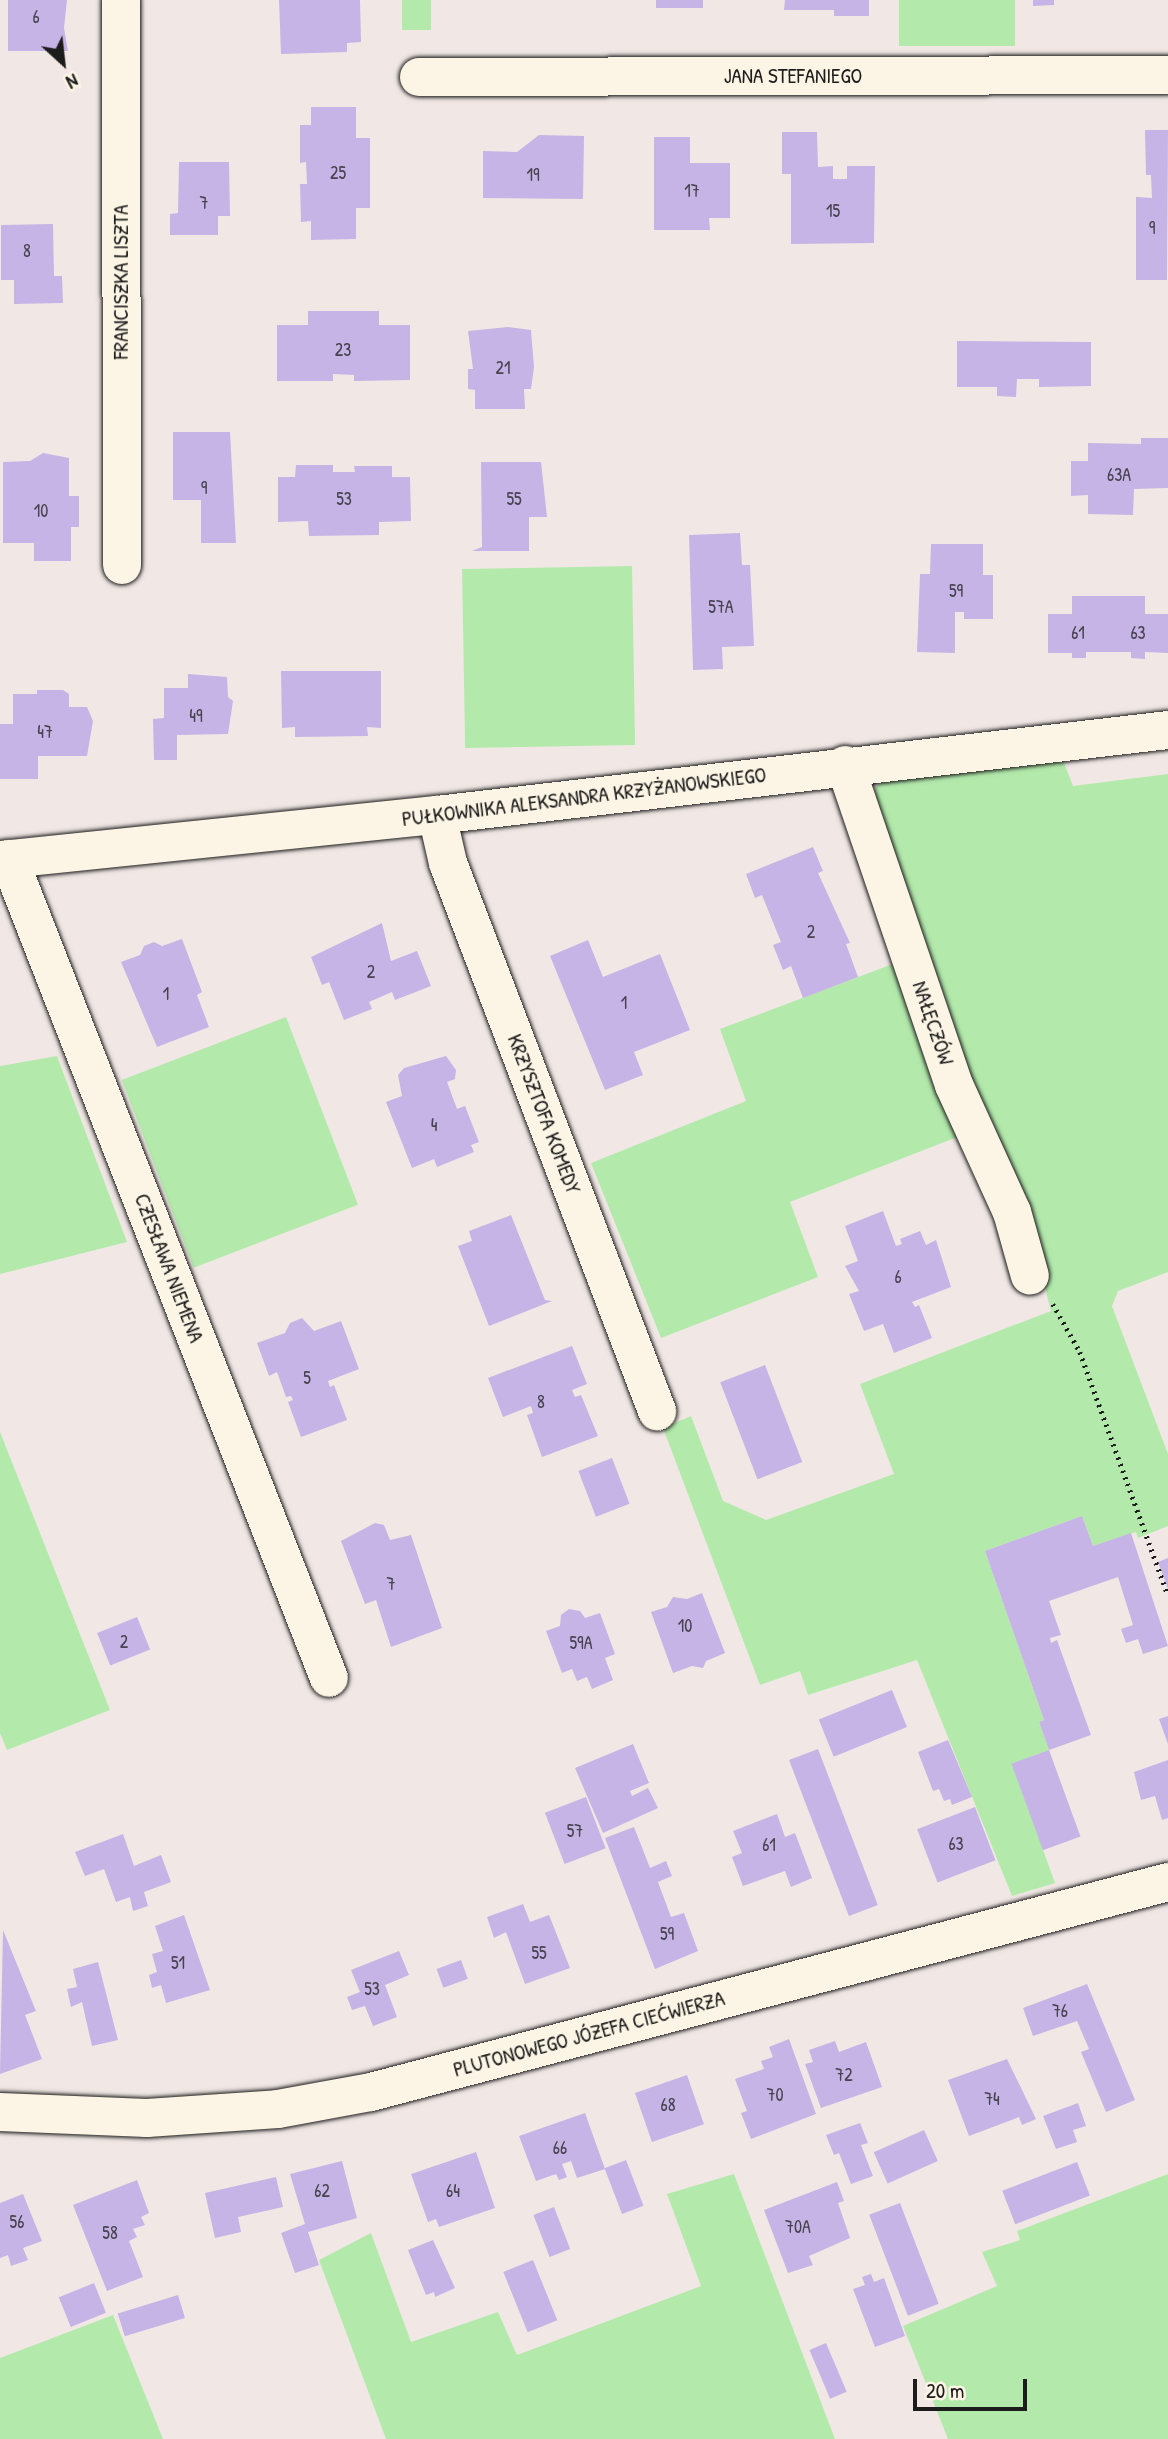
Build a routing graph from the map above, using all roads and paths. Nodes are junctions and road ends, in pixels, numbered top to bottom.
1 (121, 0) edge
2 (1168, 75) edge
3 (419, 77) dead end
4 (122, 565) dead end
5 (1168, 730) edge
6 (845, 765) junction
7 (437, 815) junction
8 (5, 859) edge
9 (1030, 1276) joint
10 (657, 1411) dead end
11 (1168, 1595) edge
12 (329, 1678) dead end
13 (1168, 1882) edge
14 (0, 2112) edge

1 - 4 street, FRANCISZKA LISZTA
2 - 3 street, JANA STEFANIEGO
5 - 6 street, PUŁKOWNIKA ALEKSANDRA KRZYŻANOWSKIEGO
6 - 7 street, PUŁKOWNIKA ALEKSANDRA KRZYŻANOWSKIEGO
6 - 9 street, NAŁĘCZÓW
7 - 8 street, PUŁKOWNIKA ALEKSANDRA KRZYŻANOWSKIEGO
7 - 10 street, KRZYSZTOFA KOMEDY
8 - 12 street, CZESŁAWA NIEMENA
9 - 11 path
13 - 14 street, PLUTONOWEGO JÓZEFA CIEĆWIERZA

